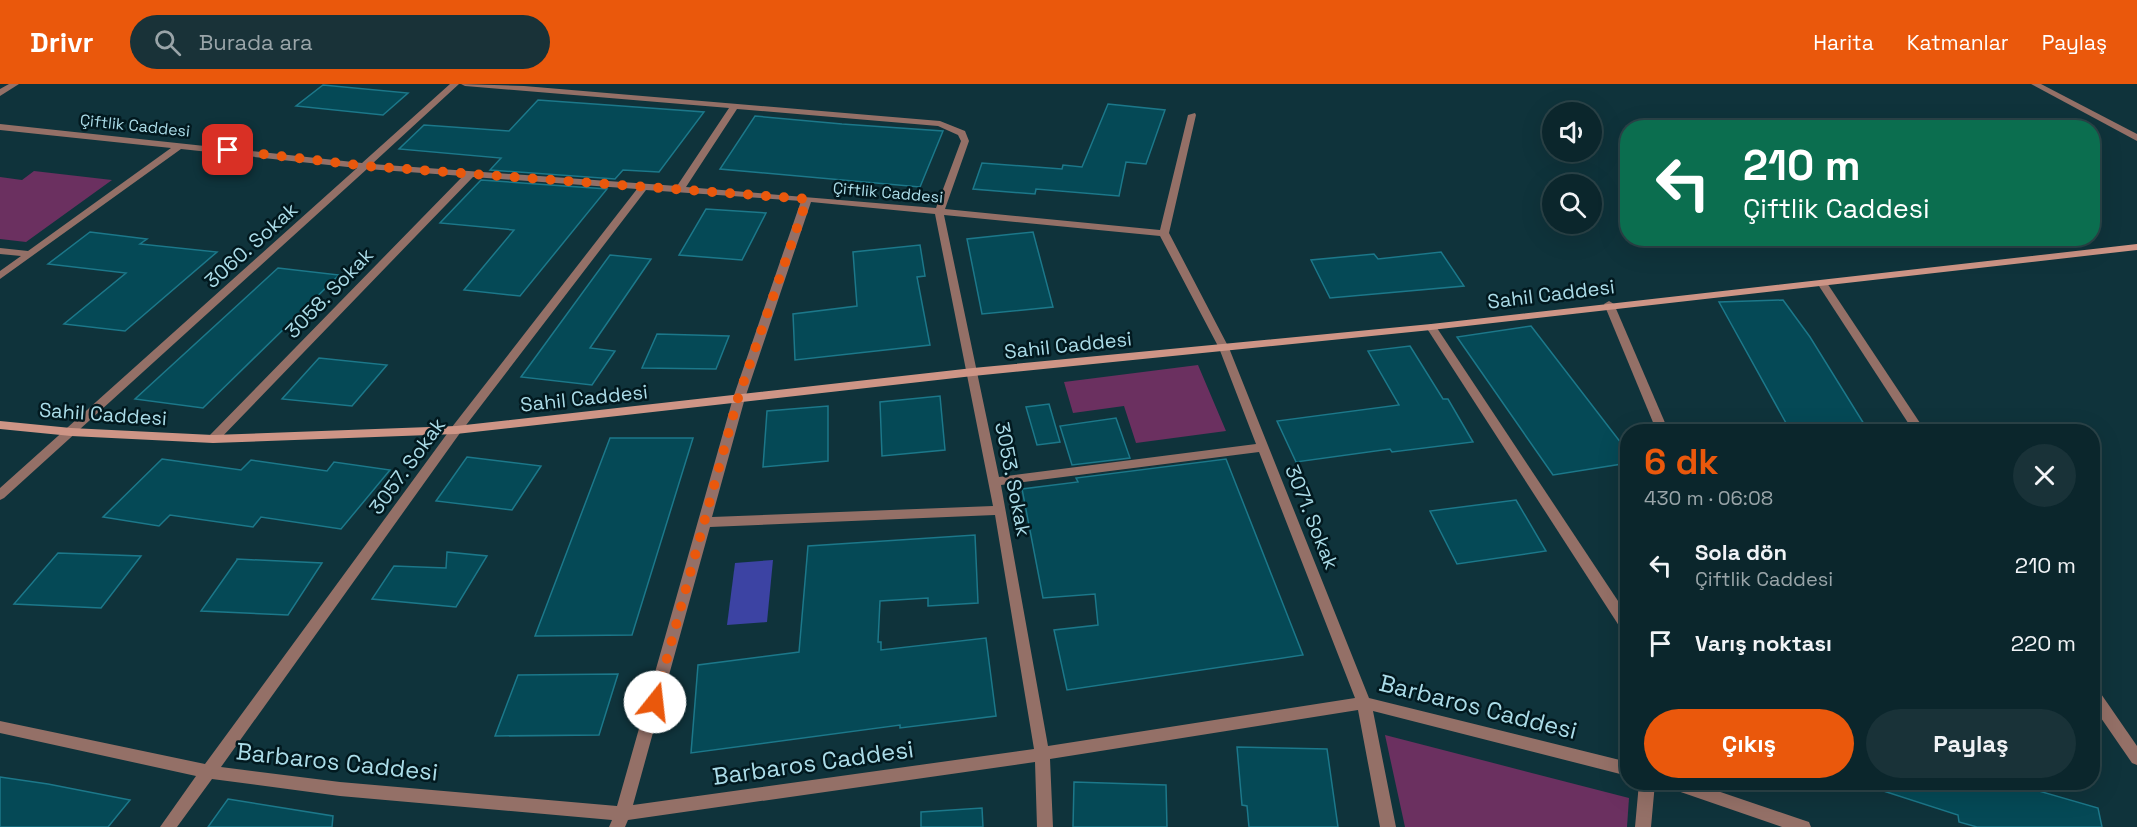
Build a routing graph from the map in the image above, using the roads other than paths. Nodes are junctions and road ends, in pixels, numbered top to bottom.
1 (15, 84) edge
2 (455, 84) edge
3 (465, 84) edge
4 (2035, 84) edge
5 (0, 93) edge
6 (734, 107) junction
7 (1192, 115) dead end
8 (0, 126) edge
9 (2137, 138) edge
10 (181, 145) junction
11 (366, 166) junction
12 (471, 173) junction
13 (642, 187) junction
14 (680, 190) junction
15 (807, 199) junction
16 (939, 212) junction
17 (1164, 233) junction
18 (2137, 247) edge
19 (0, 251) edge
20 (30, 254) junction
21 (0, 276) edge
22 (1822, 283) junction
23 (1609, 304) junction
24 (1431, 327) junction
25 (1224, 348) junction
26 (973, 372) junction
27 (738, 398) junction
28 (1660, 424) edge
29 (1915, 424) edge
30 (0, 425) edge
31 (456, 430) junction
32 (71, 432) junction
33 (213, 439) junction
34 (1263, 447) junction
35 (994, 482) junction
36 (0, 495) edge
37 (1000, 510) junction
38 (705, 522) junction
39 (1620, 616) edge
40 (1364, 703) junction
41 (2100, 704) edge
42 (0, 727) edge
43 (1042, 754) junction
44 (2137, 758) edge
45 (1620, 767) edge
46 (208, 772) junction
47 (1646, 790) edge
48 (1695, 790) edge
49 (620, 821) edge
50 (168, 827) edge
51 (1045, 827) edge
52 (1388, 827) edge
53 (1643, 827) edge
54 (1803, 827) edge

1 - 5 street
2 - 11 street, 3060. Sokak
3 - 6 street
4 - 9 street
6 - 14 street
6 - 16 street
7 - 17 street
8 - 10 street, Çiftlik Caddesi
10 - 11 street, Çiftlik Caddesi
10 - 20 street
11 - 12 street, Çiftlik Caddesi
11 - 32 street, 3060. Sokak
12 - 13 street, Çiftlik Caddesi
12 - 33 street, 3058. Sokak
13 - 14 street, Çiftlik Caddesi
13 - 31 street, 3057. Sokak
14 - 15 street, Çiftlik Caddesi
15 - 16 street, Çiftlik Caddesi
15 - 27 street
16 - 17 street, Çiftlik Caddesi
16 - 26 street, 3053. Sokak
17 - 25 street, 3071. Sokak
18 - 22 street, Sahil Caddesi
19 - 20 street
20 - 21 street
22 - 23 street, Sahil Caddesi
22 - 29 street
23 - 24 street, Sahil Caddesi
23 - 28 street
24 - 25 street, Sahil Caddesi
24 - 39 street
25 - 26 street, Sahil Caddesi
25 - 34 street, 3071. Sokak
26 - 27 street, Sahil Caddesi
26 - 35 street, 3053. Sokak
27 - 31 street, Sahil Caddesi
27 - 38 street
30 - 32 street, Sahil Caddesi
31 - 33 street, Sahil Caddesi
31 - 46 street, 3057. Sokak
32 - 33 street, Sahil Caddesi
32 - 36 street, 3060. Sokak
34 - 35 street
34 - 40 street, 3071. Sokak
35 - 37 street, 3053. Sokak
37 - 38 street
37 - 43 street, 3053. Sokak
38 - 49 street
40 - 43 street, Barbaros Caddesi
40 - 45 street, Barbaros Caddesi
40 - 52 street, 3071. Sokak
41 - 44 street
42 - 46 street, Barbaros Caddesi
43 - 49 street, Barbaros Caddesi
43 - 51 street, 3053. Sokak
46 - 49 street, Barbaros Caddesi
46 - 50 street, 3057. Sokak
47 - 53 street
48 - 54 street

